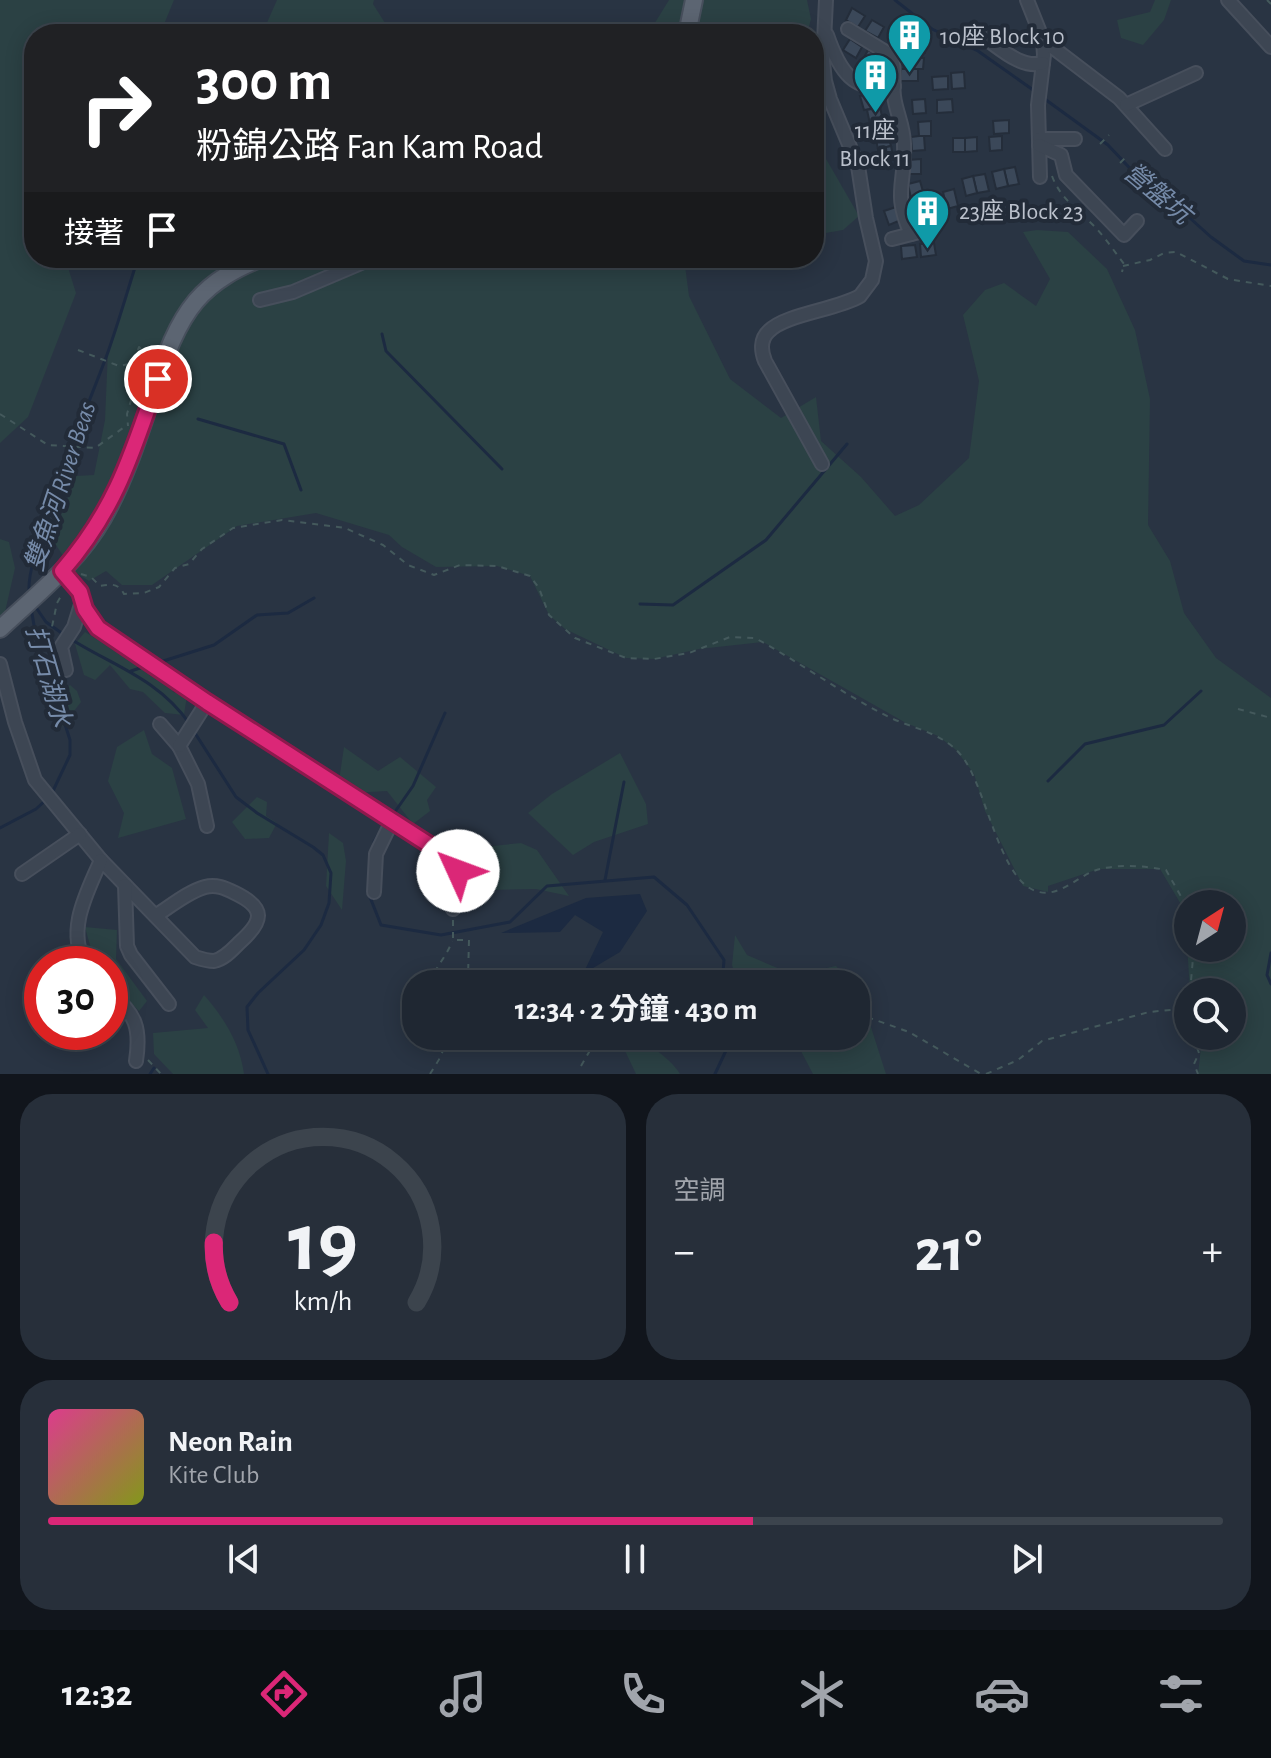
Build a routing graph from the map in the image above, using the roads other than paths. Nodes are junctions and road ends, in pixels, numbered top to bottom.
1 (694, 0) edge
2 (826, 0) edge
3 (1027, 0) edge
4 (1228, 0) edge
5 (689, 24) edge
6 (848, 29) dead end
7 (826, 32) junction
8 (985, 38) dead end
9 (1043, 40) junction
10 (1271, 47) edge
11 (824, 52) edge
12 (1044, 59) junction
13 (824, 72) edge
14 (1196, 73) dead end
15 (894, 86) junction
16 (1126, 105) junction
17 (1075, 139) dead end
18 (1039, 142) junction
19 (1165, 149) dead end
20 (1040, 177) dead end
21 (1137, 221) dead end
22 (927, 230) dead end
23 (911, 234) junction
24 (892, 239) dead end
25 (244, 268) edge
26 (349, 268) edge
27 (260, 300) dead end
28 (822, 464) dead end
29 (56, 576) junction
30 (82, 597) junction
31 (0, 629) edge
32 (0, 664) edge
33 (66, 670) dead end
34 (207, 702) junction
35 (160, 724) dead end
36 (179, 746) junction
37 (392, 821) junction
38 (207, 826) dead end
39 (80, 834) junction
40 (101, 860) junction
41 (22, 874) dead end
42 (125, 885) junction
43 (374, 892) dead end
44 (453, 909) road end
45 (155, 916) junction
46 (79, 946) edge
47 (169, 1004) dead end
48 (128, 1008) edge
49 (136, 1061) dead end

1 - 5 main road
2 - 7 street
3 - 9 street
4 - 10 street
6 - 15 street
7 - 11 street
7 - 15 street
8 - 12 street
9 - 12 street
9 - 16 street
12 - 18 street
13 - 28 street
14 - 16 street
15 - 23 street
16 - 19 street
17 - 18 street
18 - 20 street
18 - 21 street
22 - 23 street
23 - 24 street
25 - 29 main road
26 - 27 street
29 - 30 street
29 - 31 main road
30 - 33 street
30 - 34 street
32 - 39 street
34 - 36 street
34 - 37 street
35 - 36 street
36 - 38 street
37 - 43 street
37 - 44 street
39 - 40 street
39 - 41 street
40 - 42 street
40 - 46 street
42 - 45 street
42 - 47 street
45 - 45 street
48 - 49 street

